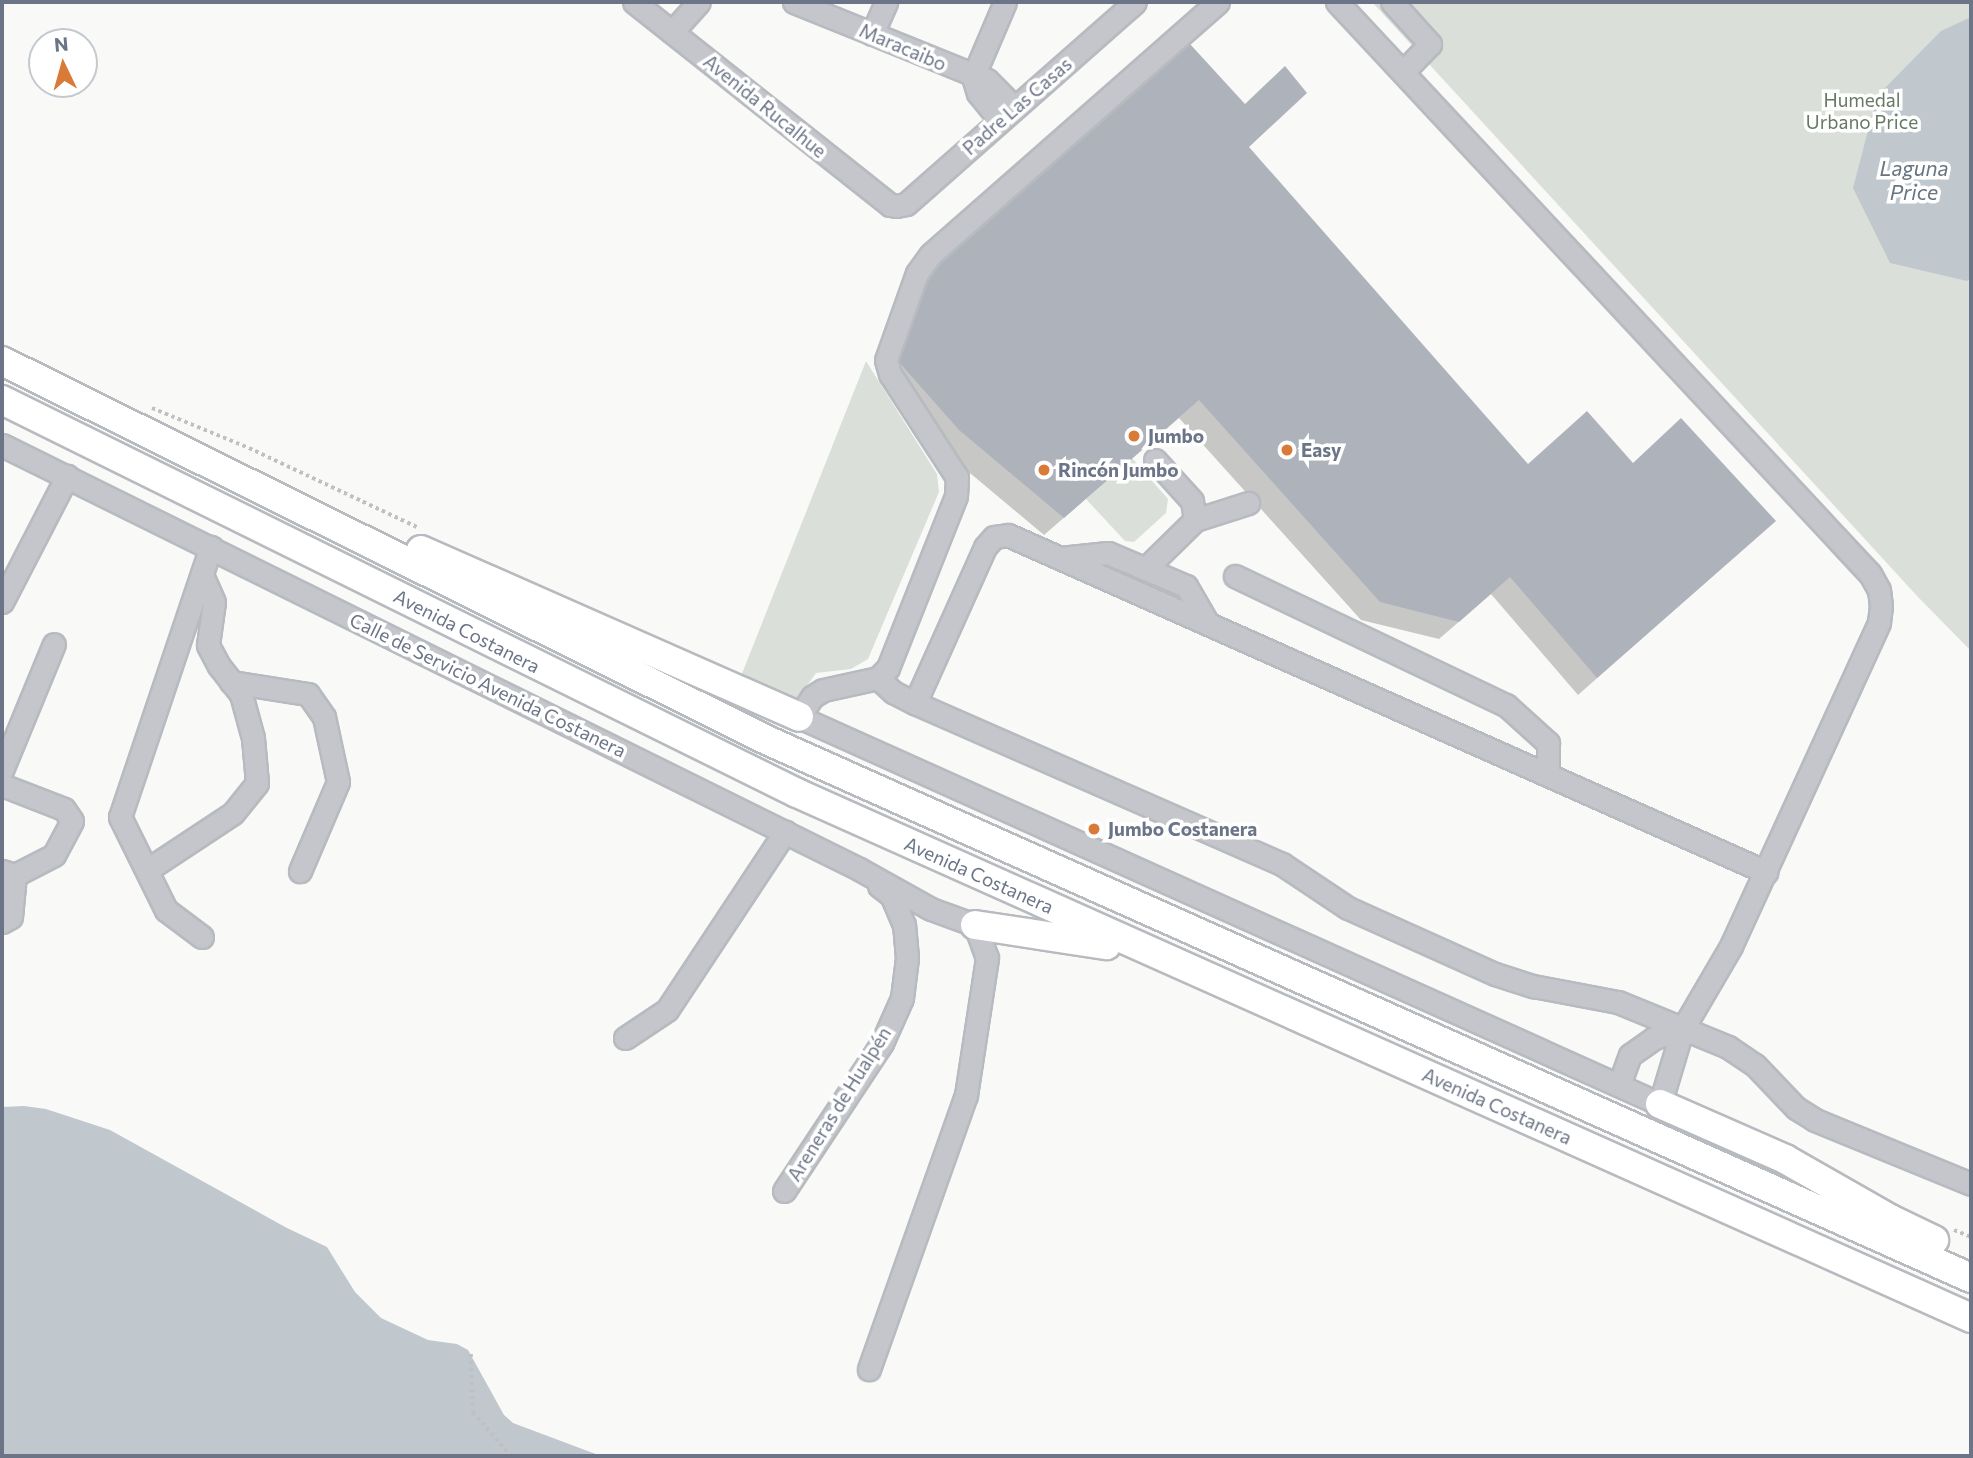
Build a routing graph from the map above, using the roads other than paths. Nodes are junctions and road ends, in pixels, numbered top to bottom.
1 (634, 2) edge
2 (699, 2) edge
3 (794, 2) edge
4 (886, 2) edge
5 (1005, 2) edge
6 (1135, 2) edge
7 (1219, 2) edge
8 (1337, 2) edge
9 (1392, 2) edge
10 (672, 32) junction
11 (872, 34) junction
12 (1403, 72) junction
13 (973, 77) junction
14 (1007, 113) junction
15 (896, 206) joint
16 (2, 360) edge
17 (2, 400) edge
18 (2, 445) edge
19 (1155, 460) dead end
20 (67, 476) junction
21 (292, 503) junction
22 (1248, 503) dead end
23 (1195, 520) junction
24 (211, 547) junction
25 (1060, 558) junction
26 (1145, 569) junction
27 (202, 575) junction
28 (1235, 576) dead end
29 (2, 602) edge
30 (1208, 624) junction
31 (54, 644) dead end
32 (878, 678) junction
33 (231, 682) junction
34 (915, 703) junction
35 (799, 717) junction
36 (2, 770) edge
37 (1548, 775) junction
38 (2, 785) edge
39 (785, 832) junction
40 (859, 869) junction
41 (147, 870) junction
42 (300, 871) dead end
43 (1766, 872) junction
44 (8, 873) edge
45 (2, 922) edge
46 (975, 925) junction
47 (202, 937) dead end
48 (1164, 959) junction
49 (1682, 1030) junction
50 (625, 1038) dead end
51 (1619, 1085) junction
52 (1660, 1104) junction
53 (1971, 1184) edge
54 (784, 1191) dead end
55 (1971, 1257) edge
56 (1971, 1278) edge
57 (1971, 1318) edge
58 (869, 1369) dead end

1 - 10 street, Avenida Rucalhue
2 - 10 street
3 - 11 street, Maracaibo
4 - 11 street
5 - 13 street
6 - 14 street, Padre Las Casas
7 - 32 street
8 - 12 street
9 - 12 street
10 - 15 street, Avenida Rucalhue
11 - 13 street, Maracaibo
12 - 43 street
13 - 14 street
14 - 15 street, Padre Las Casas
16 - 21 main road, Avenida Costanera
17 - 48 main road, Avenida Costanera
18 - 20 street, Calle de Servicio Avenida Costanera
19 - 23 street
20 - 24 street, Calle de Servicio Avenida Costanera
20 - 29 street
21 - 35 main road
21 - 56 main road, Avenida Costanera
22 - 23 street
23 - 26 street
24 - 27 street
24 - 39 street, Calle de Servicio Avenida Costanera
25 - 26 street
25 - 30 street
25 - 34 street
26 - 30 street
27 - 33 street
27 - 41 street
28 - 37 street
30 - 37 street
31 - 36 street
32 - 34 street
32 - 35 street
33 - 41 street
33 - 42 street
34 - 49 street
35 - 51 street
37 - 43 street
38 - 44 street
39 - 40 street, Calle de Servicio Avenida Costanera
39 - 50 street
40 - 46 street, Calle de Servicio Avenida Costanera
40 - 54 street, Areneras de Hualpén
41 - 47 street
43 - 49 street
44 - 45 street
46 - 48 main road
46 - 58 street
48 - 57 main road, Avenida Costanera
49 - 51 street
49 - 52 street
49 - 53 street
51 - 52 street
52 - 55 main road

